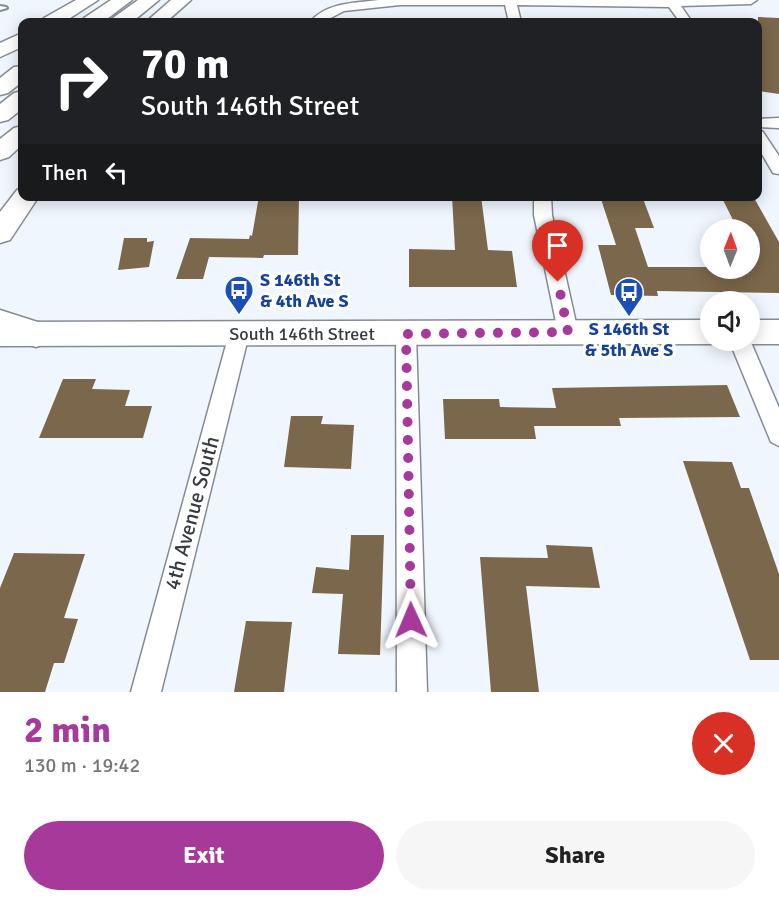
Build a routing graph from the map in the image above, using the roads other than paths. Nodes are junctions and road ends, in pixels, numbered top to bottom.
1 (91, 0) edge
2 (123, 0) edge
3 (150, 0) edge
4 (183, 0) edge
5 (400, 0) edge
6 (751, 0) edge
7 (510, 2) junction
8 (673, 3) junction
9 (58, 18) edge
10 (66, 18) edge
11 (97, 18) edge
12 (125, 18) edge
13 (160, 18) edge
14 (167, 18) edge
15 (321, 18) edge
16 (514, 18) edge
17 (683, 18) edge
18 (18, 41) edge
19 (0, 51) edge
20 (18, 52) edge
21 (0, 64) edge
22 (18, 75) edge
23 (0, 88) edge
24 (18, 101) edge
25 (0, 115) edge
26 (762, 123) edge
27 (779, 123) edge
28 (18, 136) edge
29 (762, 141) edge
30 (0, 152) edge
31 (779, 169) edge
32 (22, 201) edge
33 (542, 201) edge
34 (0, 233) edge
35 (0, 323) edge
36 (568, 332) junction
37 (700, 332) edge
38 (760, 332) edge
39 (779, 332) edge
40 (0, 334) edge
41 (36, 334) junction
42 (239, 334) junction
43 (406, 334) junction
44 (744, 351) edge
45 (779, 435) edge
46 (146, 692) edge
47 (412, 692) edge

1 - 9 highway
1 - 10 highway
2 - 11 highway
3 - 12 highway
4 - 13 highway
4 - 14 highway
5 - 7 street
5 - 15 street
6 - 8 street
7 - 8 street
7 - 16 street
8 - 17 street
18 - 19 highway
20 - 21 highway
22 - 23 highway
24 - 25 highway
26 - 27 street
28 - 30 highway
29 - 31 street
32 - 34 highway
33 - 36 street
35 - 41 highway
36 - 37 street, South 146th Street
36 - 43 street, South 146th Street
38 - 39 street
40 - 41 street, South 146th Street
41 - 42 street, South 146th Street
42 - 43 street, South 146th Street
42 - 46 street, 4th Avenue South
43 - 47 street
44 - 45 street

